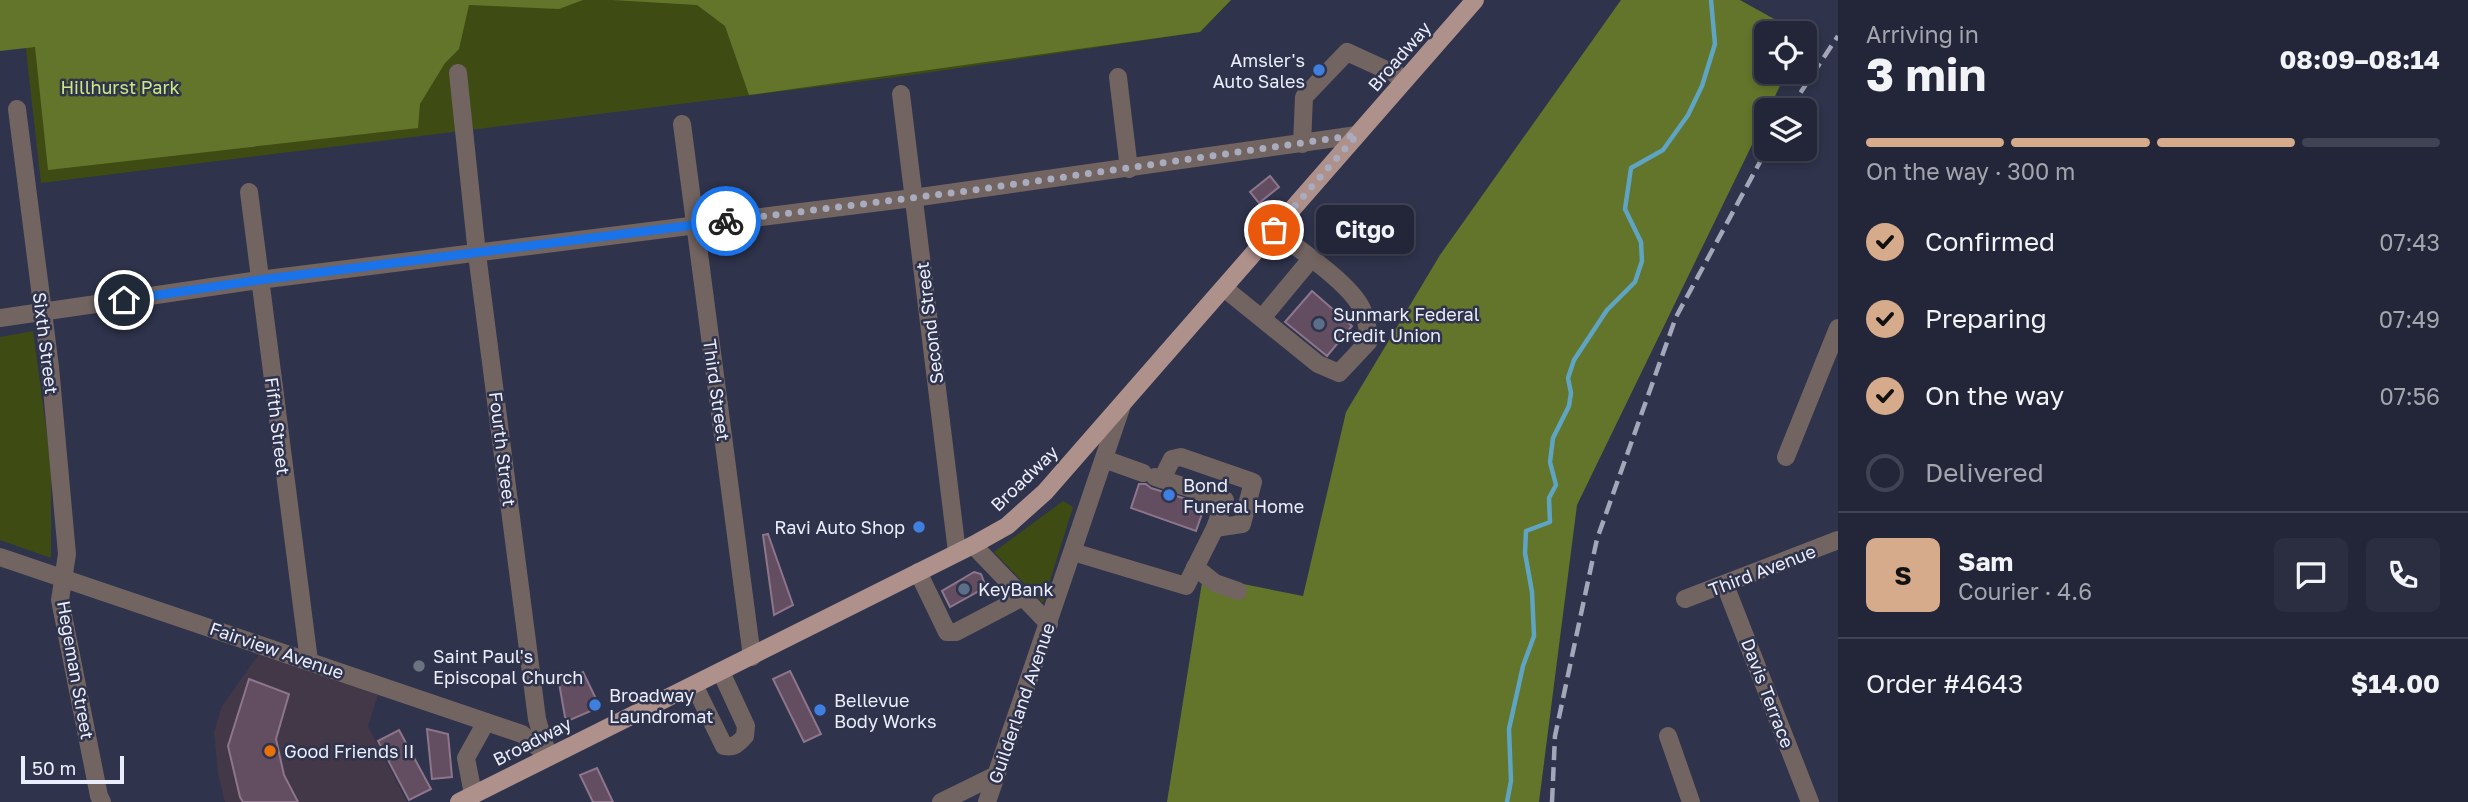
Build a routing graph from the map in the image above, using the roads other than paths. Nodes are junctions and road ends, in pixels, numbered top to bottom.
1 (1475, 0) edge
2 (458, 73) dead end
3 (1118, 77) dead end
4 (1406, 79) junction
5 (901, 94) dead end
6 (682, 124) dead end
7 (0, 128) edge
8 (1357, 135) junction
9 (1302, 144) junction
10 (1129, 169) junction
11 (250, 192) dead end
12 (913, 198) junction
13 (695, 225) junction
14 (1274, 230) junction
15 (477, 254) junction
16 (1311, 259) junction
17 (259, 280) junction
18 (1224, 288) junction
19 (43, 313) junction
20 (0, 318) edge
21 (1262, 318) junction
22 (1838, 328) edge
23 (1834, 348) edge
24 (1122, 405) junction
25 (1786, 457) dead end
26 (1104, 459) junction
27 (1234, 475) junction
28 (1153, 476) junction
29 (1225, 500) junction
30 (1215, 528) junction
31 (1838, 540) edge
32 (965, 549) junction
33 (1073, 552) junction
34 (0, 557) edge
35 (1195, 567) junction
36 (918, 572) junction
37 (64, 578) junction
38 (1725, 585) junction
39 (1238, 592) dead end
40 (1023, 597) junction
41 (1685, 599) dead end
42 (1049, 624) junction
43 (752, 657) junction
44 (309, 661) junction
45 (721, 672) junction
46 (694, 685) junction
47 (486, 722) junction
48 (1668, 736) dead end
49 (548, 756) junction
50 (996, 775) junction
51 (466, 798) edge
52 (102, 802) edge
53 (942, 802) edge
54 (987, 802) edge
55 (1691, 802) edge
56 (1810, 802) edge

1 - 4 main road, Broadway
2 - 15 street, Fourth Street
3 - 10 street
4 - 8 main road, Broadway
4 - 9 street
5 - 12 street, Second Street
6 - 13 street, Third Street
7 - 19 street, Sixth Street
8 - 9 street
8 - 14 main road, Broadway
9 - 10 street
10 - 12 street
11 - 17 street, Fifth Street
12 - 13 street
12 - 32 street, Second Street
13 - 15 street
13 - 43 street, Third Street
14 - 16 street
14 - 18 main road, Broadway
15 - 17 street
15 - 49 street, Fourth Street
16 - 21 street
16 - 21 street
17 - 19 street
17 - 44 street, Fifth Street
18 - 21 street
18 - 24 main road, Broadway
19 - 20 street
19 - 37 street, Sixth Street
22 - 23 street
23 - 25 street
24 - 26 street, Guilderland Avenue
24 - 32 main road, Broadway
26 - 28 street
26 - 33 street, Guilderland Avenue
27 - 28 street
27 - 29 street
27 - 30 street
28 - 29 street
29 - 30 street
30 - 35 street
31 - 38 street, Third Avenue
32 - 36 main road, Broadway
32 - 40 street
33 - 35 street
33 - 42 street, Guilderland Avenue
34 - 37 street, Fairview Avenue
35 - 39 street
36 - 40 street
36 - 43 main road, Broadway
37 - 44 street, Fairview Avenue
37 - 52 street, Hegeman Street
38 - 41 street, Third Avenue
38 - 56 street, Davis Terrace
40 - 42 street
42 - 50 street, Guilderland Avenue
43 - 45 main road, Broadway
44 - 47 street, Fairview Avenue
45 - 46 main road, Broadway
45 - 46 street
46 - 49 main road, Broadway
47 - 49 street, Fairview Avenue
47 - 51 street
48 - 55 street
49 - 51 main road, Broadway
50 - 53 street
50 - 54 street, Guilderland Avenue

